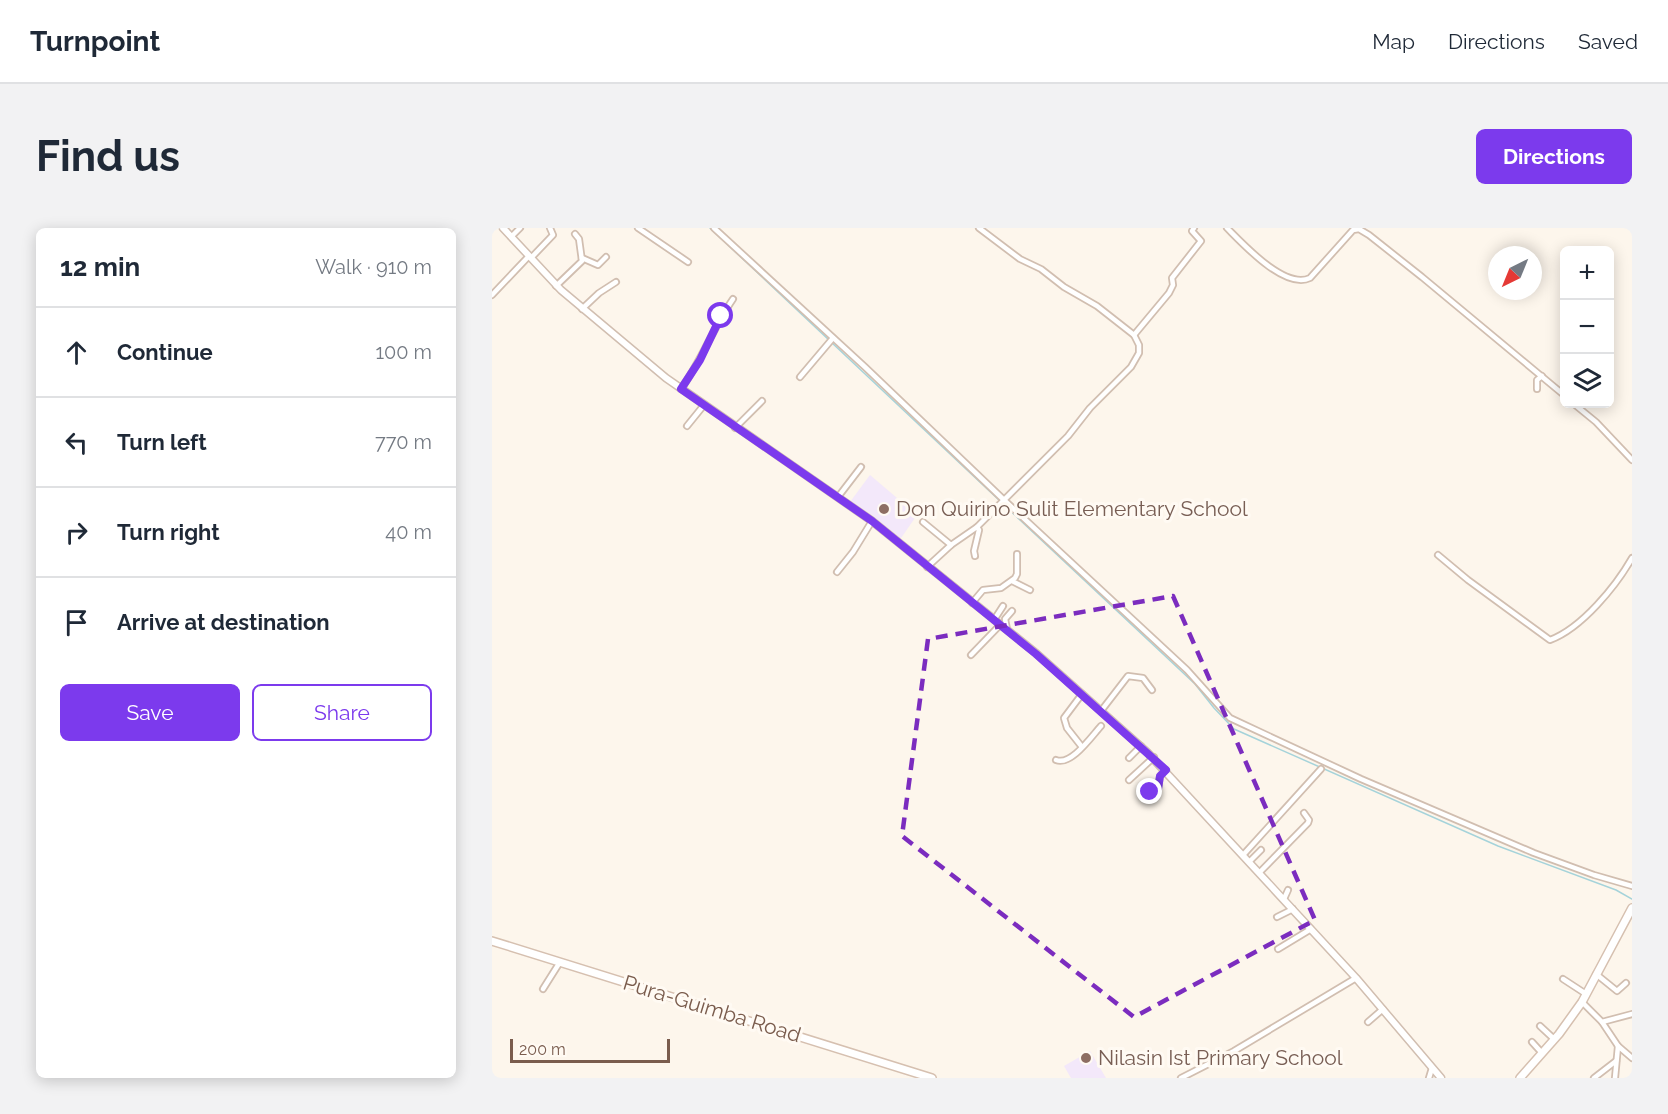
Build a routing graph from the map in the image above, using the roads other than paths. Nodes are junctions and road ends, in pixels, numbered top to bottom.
1 (503, 228) edge
2 (520, 228) edge
3 (550, 228) edge
4 (638, 228) edge
5 (714, 228) edge
6 (979, 228) edge
7 (1194, 228) edge
8 (1227, 228) edge
9 (1356, 228) edge
10 (575, 234) dead end
11 (511, 237) junction
12 (530, 257) junction
13 (606, 257) dead end
14 (582, 258) junction
15 (688, 262) dead end
16 (616, 282) dead end
17 (556, 286) junction
18 (492, 295) edge
19 (733, 299) dead end
20 (582, 309) junction
21 (1134, 335) junction
22 (834, 338) junction
23 (1542, 376) junction
24 (800, 377) dead end
25 (681, 389) junction
26 (1537, 389) dead end
27 (1560, 392) edge
28 (762, 401) dead end
29 (704, 405) junction
30 (1579, 408) edge
31 (687, 426) dead end
32 (735, 428) junction
33 (1632, 460) edge
34 (861, 466) dead end
35 (838, 497) junction
36 (1004, 500) junction
37 (872, 521) junction
38 (923, 522) dead end
39 (977, 527) junction
40 (951, 544) junction
41 (1017, 554) dead end
42 (1438, 555) dead end
43 (975, 556) dead end
44 (1632, 558) edge
45 (927, 567) junction
46 (837, 572) dead end
47 (1012, 581) junction
48 (1030, 590) dead end
49 (972, 603) junction
50 (1003, 606) dead end
51 (1012, 611) dead end
52 (997, 623) junction
53 (1008, 631) junction
54 (971, 655) dead end
55 (1152, 690) dead end
56 (1082, 694) junction
57 (1101, 711) junction
58 (1101, 726) dead end
59 (1141, 746) junction
60 (1082, 747) junction
61 (1130, 758) dead end
62 (1154, 758) junction
63 (1056, 760) dead end
64 (1321, 769) dead end
65 (1166, 770) junction
66 (1129, 780) dead end
67 (1150, 792) dead end
68 (1304, 813) dead end
69 (1261, 850) dead end
70 (1244, 854) junction
71 (1250, 861) junction
72 (1260, 872) junction
73 (1632, 886) edge
74 (1288, 890) dead end
75 (1284, 899) junction
76 (1632, 908) edge
77 (1293, 909) junction
78 (1277, 917) dead end
79 (1311, 929) junction
80 (492, 941) edge
81 (1278, 949) dead end
82 (560, 962) junction
83 (1596, 974) junction
84 (1356, 978) junction
85 (1563, 978) dead end
86 (1626, 983) dead end
87 (543, 989) dead end
88 (1584, 998) junction
89 (1383, 1010) junction
90 (1632, 1014) edge
91 (1368, 1022) dead end
92 (1602, 1022) junction
93 (1540, 1026) dead end
94 (1554, 1039) junction
95 (1532, 1042) dead end
96 (1618, 1046) junction
97 (1630, 1052) edge
98 (1542, 1053) junction
99 (1632, 1058) edge
100 (1616, 1061) junction
101 (1432, 1068) junction
102 (932, 1078) edge
103 (1181, 1078) edge
104 (1429, 1078) edge
105 (1441, 1078) edge
106 (1520, 1078) edge
107 (1594, 1078) edge
108 (1615, 1078) edge

1 - 11 street
2 - 11 street
3 - 12 street
4 - 15 street
5 - 22 street
6 - 21 street
7 - 21 street
8 - 9 street
9 - 23 street
10 - 14 street
11 - 12 street
12 - 17 street
12 - 18 street
13 - 14 street
14 - 17 street
16 - 20 street
17 - 20 street
19 - 25 street
20 - 25 street
21 - 36 street
22 - 24 street
22 - 36 street
23 - 26 street
23 - 27 street
25 - 29 street
28 - 32 street
29 - 31 street
29 - 32 street
30 - 33 street
32 - 35 street
34 - 35 street
35 - 37 street
36 - 39 street
36 - 73 street
37 - 45 street
37 - 46 street
38 - 40 street
39 - 40 street
39 - 43 street
40 - 45 street
41 - 47 street
42 - 44 street
45 - 49 street
47 - 48 street
47 - 49 street
49 - 52 street
50 - 52 street
51 - 53 street
52 - 53 street
52 - 54 street
53 - 56 street
55 - 57 street
56 - 57 street
56 - 60 street
57 - 59 street
58 - 60 street
59 - 61 street
59 - 62 street
60 - 63 street
62 - 65 street
62 - 66 street
64 - 70 street
65 - 67 street
65 - 70 street
68 - 72 street
69 - 71 street
70 - 71 street
71 - 72 street
72 - 75 street
74 - 75 street
75 - 77 street
76 - 83 main road
77 - 78 street
77 - 79 street
79 - 81 street
79 - 84 street
80 - 82 main road, Pura-Guimba Road
82 - 87 street
82 - 102 main road, Pura-Guimba Road
83 - 86 street
83 - 88 main road
84 - 89 street
84 - 103 street
85 - 88 street
88 - 92 street
88 - 94 main road
89 - 91 street
89 - 101 street
90 - 92 street
92 - 96 street
93 - 94 street
94 - 98 main road
95 - 98 street
96 - 97 street
96 - 100 street
97 - 99 street
98 - 106 main road
100 - 107 street
100 - 108 street
101 - 104 street
101 - 105 street

